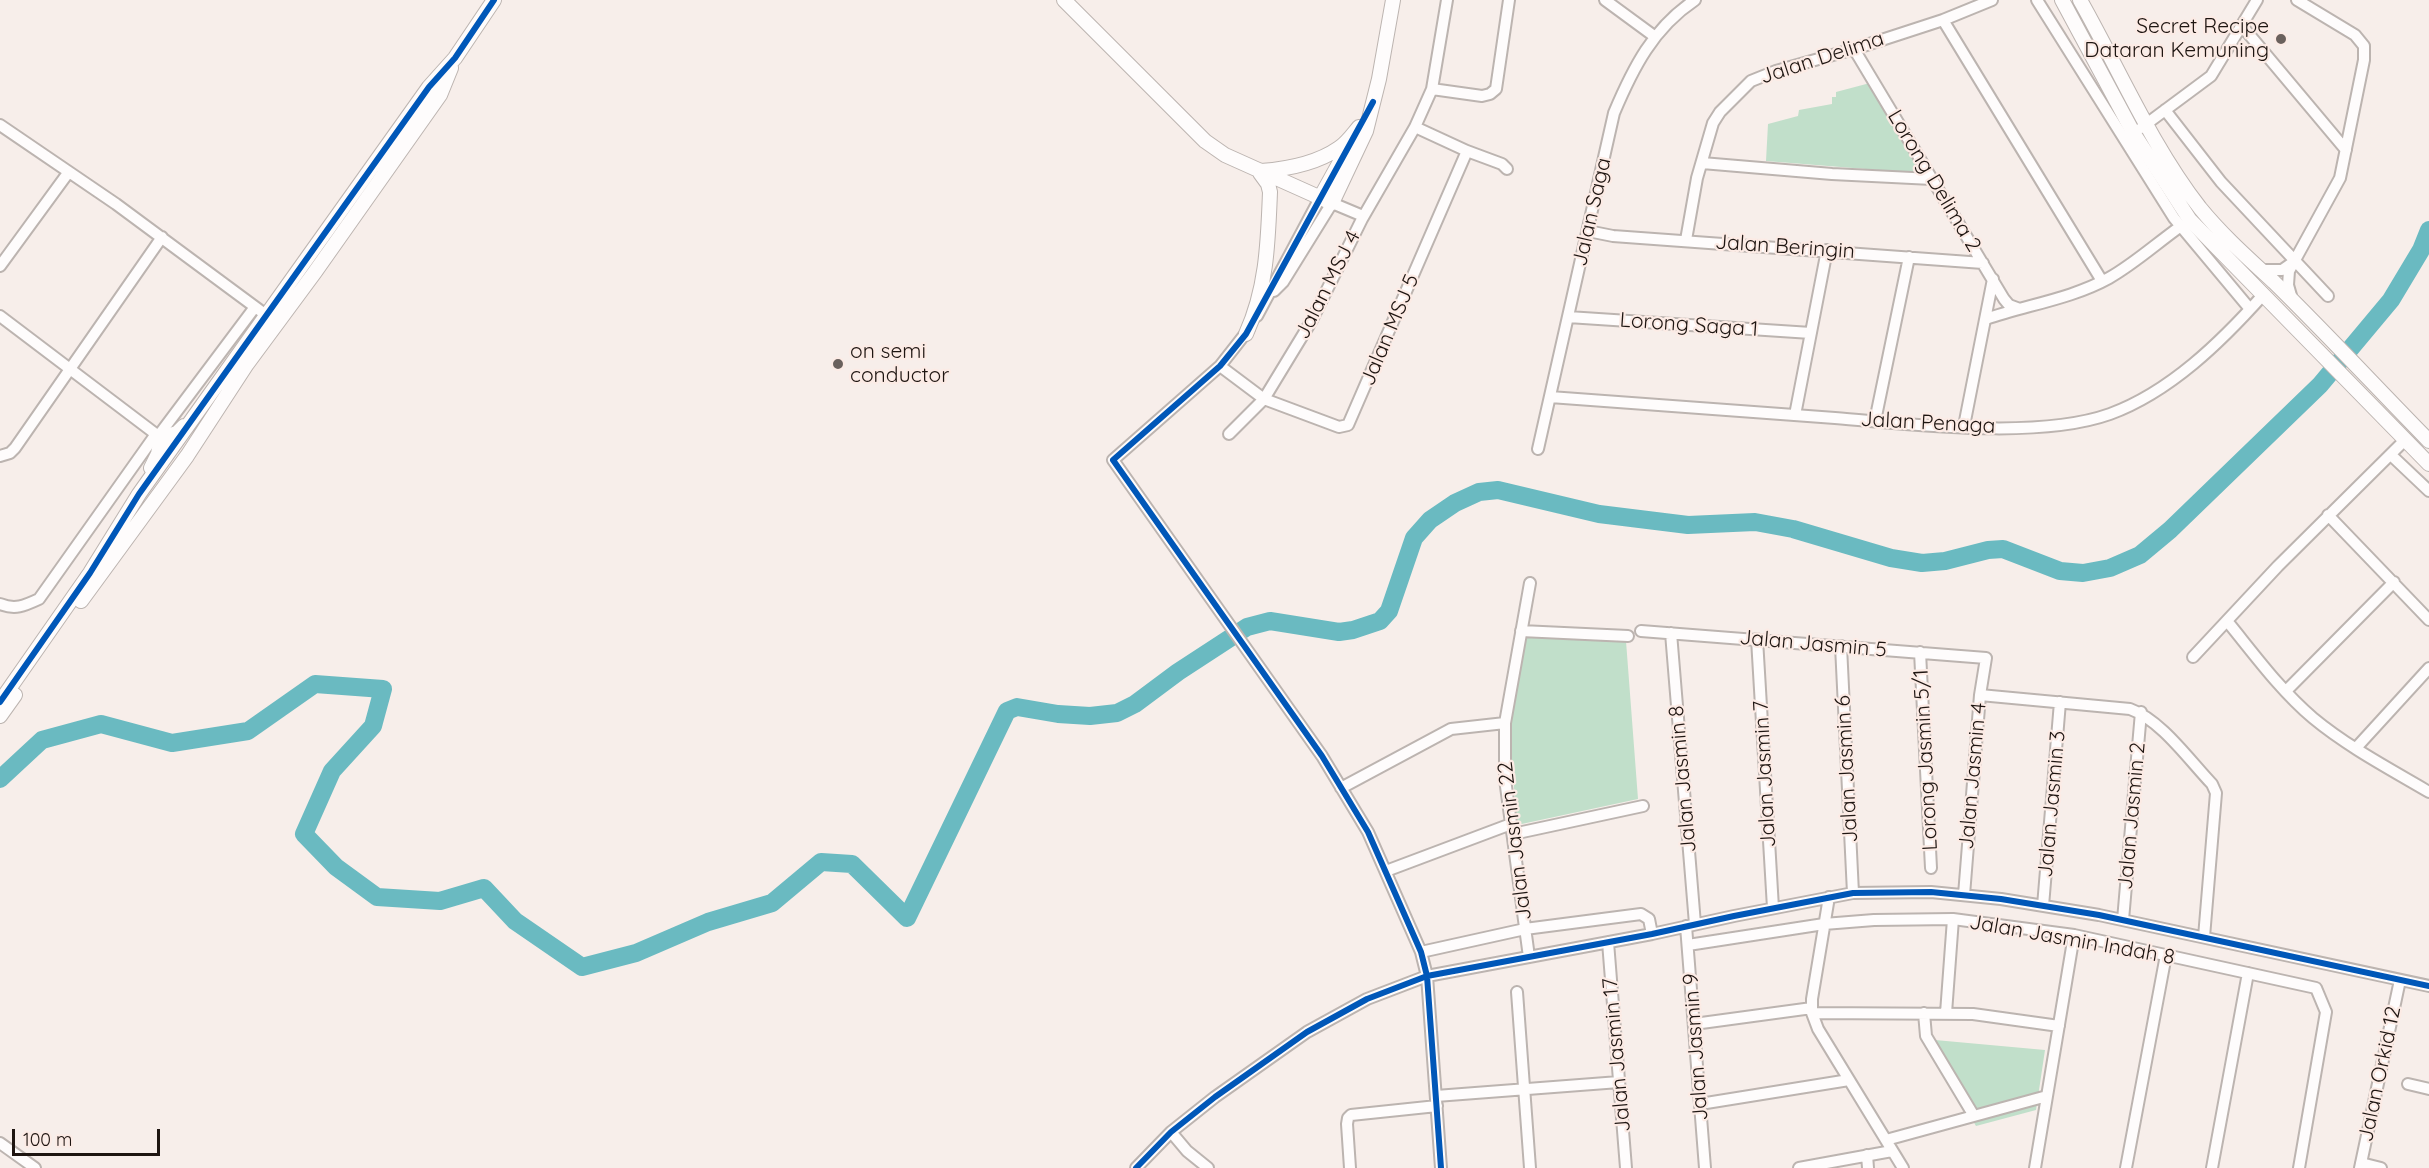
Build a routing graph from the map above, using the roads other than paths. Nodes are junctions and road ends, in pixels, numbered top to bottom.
1 (494, 0) edge
2 (1064, 0) edge
3 (1393, 0) edge
4 (1447, 0) edge
5 (1509, 0) edge
6 (1605, 0) edge
7 (1695, 0) edge
8 (1992, 0) edge
9 (2037, 0) edge
10 (2062, 0) edge
11 (2080, 0) edge
12 (2257, 0) edge
13 (2297, 0) edge
14 (1943, 20) junction
15 (2242, 26) junction
16 (1654, 36) junction
17 (1854, 50) junction
18 (455, 58) junction
19 (1432, 89) junction
20 (1373, 102) junction
21 (2165, 110) junction
22 (2147, 124) junction
23 (0, 125) edge
24 (1359, 127) junction
25 (1415, 127) junction
26 (2134, 134) junction
27 (2346, 150) junction
28 (1467, 151) junction
29 (1702, 163) junction
30 (1507, 169) dead end
31 (1258, 171) junction
32 (68, 173) junction
33 (1932, 178) junction
34 (1326, 200) junction
35 (1364, 216) junction
36 (2181, 226) junction
37 (1588, 231) junction
38 (162, 237) junction
39 (1686, 240) junction
40 (1827, 250) junction
41 (1910, 257) junction
42 (2294, 260) junction
43 (1983, 263) junction
44 (0, 266) edge
45 (2261, 270) junction
46 (1993, 279) junction
47 (2102, 281) junction
48 (2263, 295) junction
49 (2328, 297) dead end
50 (2292, 302) junction
51 (2017, 308) junction
52 (2250, 309) junction
53 (260, 311) junction
54 (0, 316) edge
55 (1568, 317) junction
56 (1986, 319) junction
57 (1811, 333) junction
58 (1246, 334) junction
59 (248, 364) junction
60 (1220, 366) junction
61 (2357, 367) junction
62 (71, 368) junction
63 (1550, 397) junction
64 (1264, 399) junction
65 (202, 404) junction
66 (1795, 415) junction
67 (1875, 421) junction
68 (1964, 426) junction
69 (1229, 434) dead end
70 (159, 436) junction
71 (2405, 440) junction
72 (2429, 441) edge
73 (173, 447) junction
74 (1538, 448) dead end
75 (2391, 455) junction
76 (0, 456) edge
77 (2429, 464) edge
78 (2429, 490) edge
79 (139, 494) junction
80 (2328, 515) junction
81 (120, 548) junction
82 (2394, 582) junction
83 (1530, 583) dead end
84 (0, 604) edge
85 (2427, 614) edge
86 (2227, 621) junction
87 (1521, 631) junction
88 (1641, 631) dead end
89 (1671, 633) junction
90 (1628, 636) dead end
91 (1757, 639) junction
92 (1841, 646) junction
93 (1920, 652) junction
94 (1986, 657) joint
95 (2193, 657) dead end
96 (2429, 668) edge
97 (2286, 691) junction
98 (1980, 695) junction
99 (0, 702) edge
100 (2060, 702) junction
101 (2141, 712) junction
102 (0, 716) edge
103 (1505, 723) junction
104 (2356, 748) junction
105 (1341, 788) junction
106 (2429, 792) edge
107 (1643, 806) dead end
108 (1512, 829) junction
109 (1931, 868) dead end
110 (1386, 871) junction
111 (1853, 893) junction
112 (1964, 895) junction
113 (1829, 897) junction
114 (2043, 906) junction
115 (1773, 908) junction
116 (1953, 919) junction
117 (2123, 920) junction
118 (1824, 924) junction
119 (1691, 926) junction
120 (1526, 929) junction
121 (1652, 934) junction
122 (2074, 935) junction
123 (2204, 937) junction
124 (1608, 942) junction
125 (1688, 945) junction
126 (1421, 952) junction
127 (2166, 955) junction
128 (1529, 957) junction
129 (2248, 973) junction
130 (1427, 976) junction
131 (2400, 980) junction
132 (2429, 986) edge
133 (1517, 992) dead end
134 (1812, 1011) junction
135 (1924, 1013) junction
136 (1946, 1013) junction
137 (1694, 1024) junction
138 (2059, 1026) junction
139 (1849, 1080) junction
140 (1619, 1082) junction
141 (2408, 1084) dead end
142 (1524, 1089) junction
143 (2429, 1089) edge
144 (2047, 1096) junction
145 (1437, 1101) junction
146 (1700, 1104) junction
147 (1974, 1116) junction
148 (1171, 1132) junction
149 (1886, 1140) junction
150 (0, 1143) edge
151 (1892, 1151) junction
152 (1867, 1155) junction
153 (2361, 1166) edge
154 (34, 1168) edge
155 (1136, 1168) edge
156 (1208, 1168) edge
157 (1350, 1168) edge
158 (1441, 1168) edge
159 (1530, 1168) edge
160 (1626, 1168) edge
161 (1706, 1168) edge
162 (1799, 1168) edge
163 (1868, 1168) edge
164 (1903, 1168) edge
165 (2035, 1168) edge
166 (2126, 1168) edge
167 (2212, 1168) edge
168 (2299, 1168) edge
169 (2381, 1168) edge

1 - 18 street
2 - 31 street
3 - 20 street
4 - 19 street, Jalan MSJ 4
5 - 19 street
6 - 16 street
7 - 16 street, Jalan Saga
8 - 14 street, Jalan Delima
9 - 36 street
10 - 26 street
11 - 22 street
12 - 15 street
13 - 27 street
14 - 17 street, Jalan Delima
14 - 47 street
15 - 21 street
15 - 27 street
16 - 37 street, Jalan Saga
17 - 29 street, Jalan Delima
17 - 33 street, Lorong Delima 2
18 - 53 street
18 - 59 street
19 - 25 street, Jalan MSJ 4
20 - 24 street
20 - 34 street
21 - 22 street
21 - 42 street
22 - 26 street
22 - 45 street
23 - 32 street
24 - 31 street
24 - 34 street
25 - 28 street
25 - 35 street, Jalan MSJ 4
26 - 48 street
27 - 42 street
28 - 30 street
28 - 64 street, Jalan MSJ 5
29 - 33 street
29 - 39 street, Jalan Delima
31 - 34 street
31 - 58 street
32 - 38 street
32 - 44 street
33 - 43 street, Lorong Delima 2
34 - 35 street
34 - 58 street
35 - 64 street, Jalan MSJ 4
36 - 47 street
36 - 52 street
37 - 39 street, Jalan Beringin
37 - 55 street, Jalan Saga
38 - 53 street
38 - 62 street
39 - 40 street, Jalan Beringin
40 - 41 street, Jalan Beringin
40 - 57 street
41 - 43 street, Jalan Beringin
41 - 67 street
42 - 45 street
42 - 49 street
42 - 50 street
43 - 46 street, Lorong Delima 2
45 - 50 street
46 - 51 street, Lorong Delima 2
46 - 56 street
47 - 51 street
48 - 52 street, Jalan Penaga
48 - 71 street
50 - 61 street
51 - 56 street
52 - 68 street, Jalan Penaga
53 - 65 street
53 - 70 street
54 - 62 street
55 - 57 street, Lorong Saga 1
55 - 63 street, Jalan Saga
56 - 68 street
57 - 66 street
58 - 60 street
59 - 73 street
59 - 81 street
60 - 64 street, Jalan MSJ 5
60 - 105 street
61 - 71 street
61 - 72 street
62 - 70 street
62 - 76 street
63 - 66 street, Jalan Penaga
63 - 74 street, Jalan Saga
64 - 69 street, Jalan MSJ 4
65 - 70 street
65 - 73 street
66 - 67 street, Jalan Penaga
67 - 68 street, Jalan Penaga
70 - 73 street
70 - 79 street
70 - 84 street
71 - 75 street
71 - 77 street
73 - 79 street
73 - 81 street
75 - 78 street
75 - 80 street
79 - 99 street
80 - 82 street
80 - 86 street
81 - 102 street
82 - 85 street
82 - 97 street
83 - 87 street, Jalan Jasmin 22
86 - 95 street
86 - 97 street
87 - 90 street
87 - 103 street, Jalan Jasmin 22
88 - 89 street, Jalan Jasmin 5
89 - 91 street, Jalan Jasmin 5
89 - 119 street, Jalan Jasmin 8
91 - 92 street, Jalan Jasmin 5
91 - 115 street, Jalan Jasmin 7
92 - 93 street, Jalan Jasmin 5
92 - 111 street, Jalan Jasmin 6
93 - 94 street, Jalan Jasmin 5
93 - 109 street, Lorong Jasmin 5/1
94 - 98 street, Jalan Jasmin 4
96 - 104 street
97 - 104 street
98 - 100 street
98 - 112 street, Jalan Jasmin 4
100 - 101 street
100 - 114 street, Jalan Jasmin 3
101 - 117 street, Jalan Jasmin 2
101 - 123 street
103 - 105 street
103 - 108 street, Jalan Jasmin 22
104 - 106 street
105 - 110 street
107 - 108 street
108 - 110 street
108 - 120 street, Jalan Jasmin 22
110 - 126 street
111 - 112 street
111 - 113 street
112 - 114 street
113 - 115 street
113 - 118 street
114 - 117 street
115 - 119 street
116 - 118 street, Jalan Jasmin Indah 8
116 - 122 street, Jalan Jasmin Indah 8
116 - 136 street
117 - 123 street
118 - 125 street, Jalan Jasmin Indah 8
118 - 134 street
119 - 121 street
119 - 125 street, Jalan Jasmin 9
120 - 121 street
120 - 126 street
120 - 128 street, Jalan Jasmin 22
121 - 124 street
122 - 127 street, Jalan Jasmin Indah 8
122 - 138 street
123 - 131 street
124 - 128 street
124 - 140 street, Jalan Jasmin 17
125 - 137 street, Jalan Jasmin 9
126 - 130 street
127 - 129 street, Jalan Jasmin Indah 8
127 - 166 street
128 - 130 street
129 - 167 street
129 - 168 street, Jalan Jasmin Indah 8
130 - 145 street
130 - 148 street
131 - 132 street
131 - 153 street, Jalan Orkid 12
133 - 142 street
134 - 135 street
134 - 137 street
134 - 139 street
135 - 136 street
135 - 147 street
136 - 138 street
137 - 146 street, Jalan Jasmin 9
138 - 144 street
139 - 146 street
139 - 149 street
140 - 142 street
140 - 160 street, Jalan Jasmin 17
141 - 143 street
142 - 145 street
142 - 159 street
144 - 147 street
144 - 165 street
145 - 157 street
145 - 158 street
146 - 161 street, Jalan Jasmin 9
147 - 149 street
148 - 155 street
148 - 156 street
149 - 151 street
150 - 154 street
151 - 152 street
151 - 164 street
152 - 162 street
152 - 163 street
153 - 169 street

